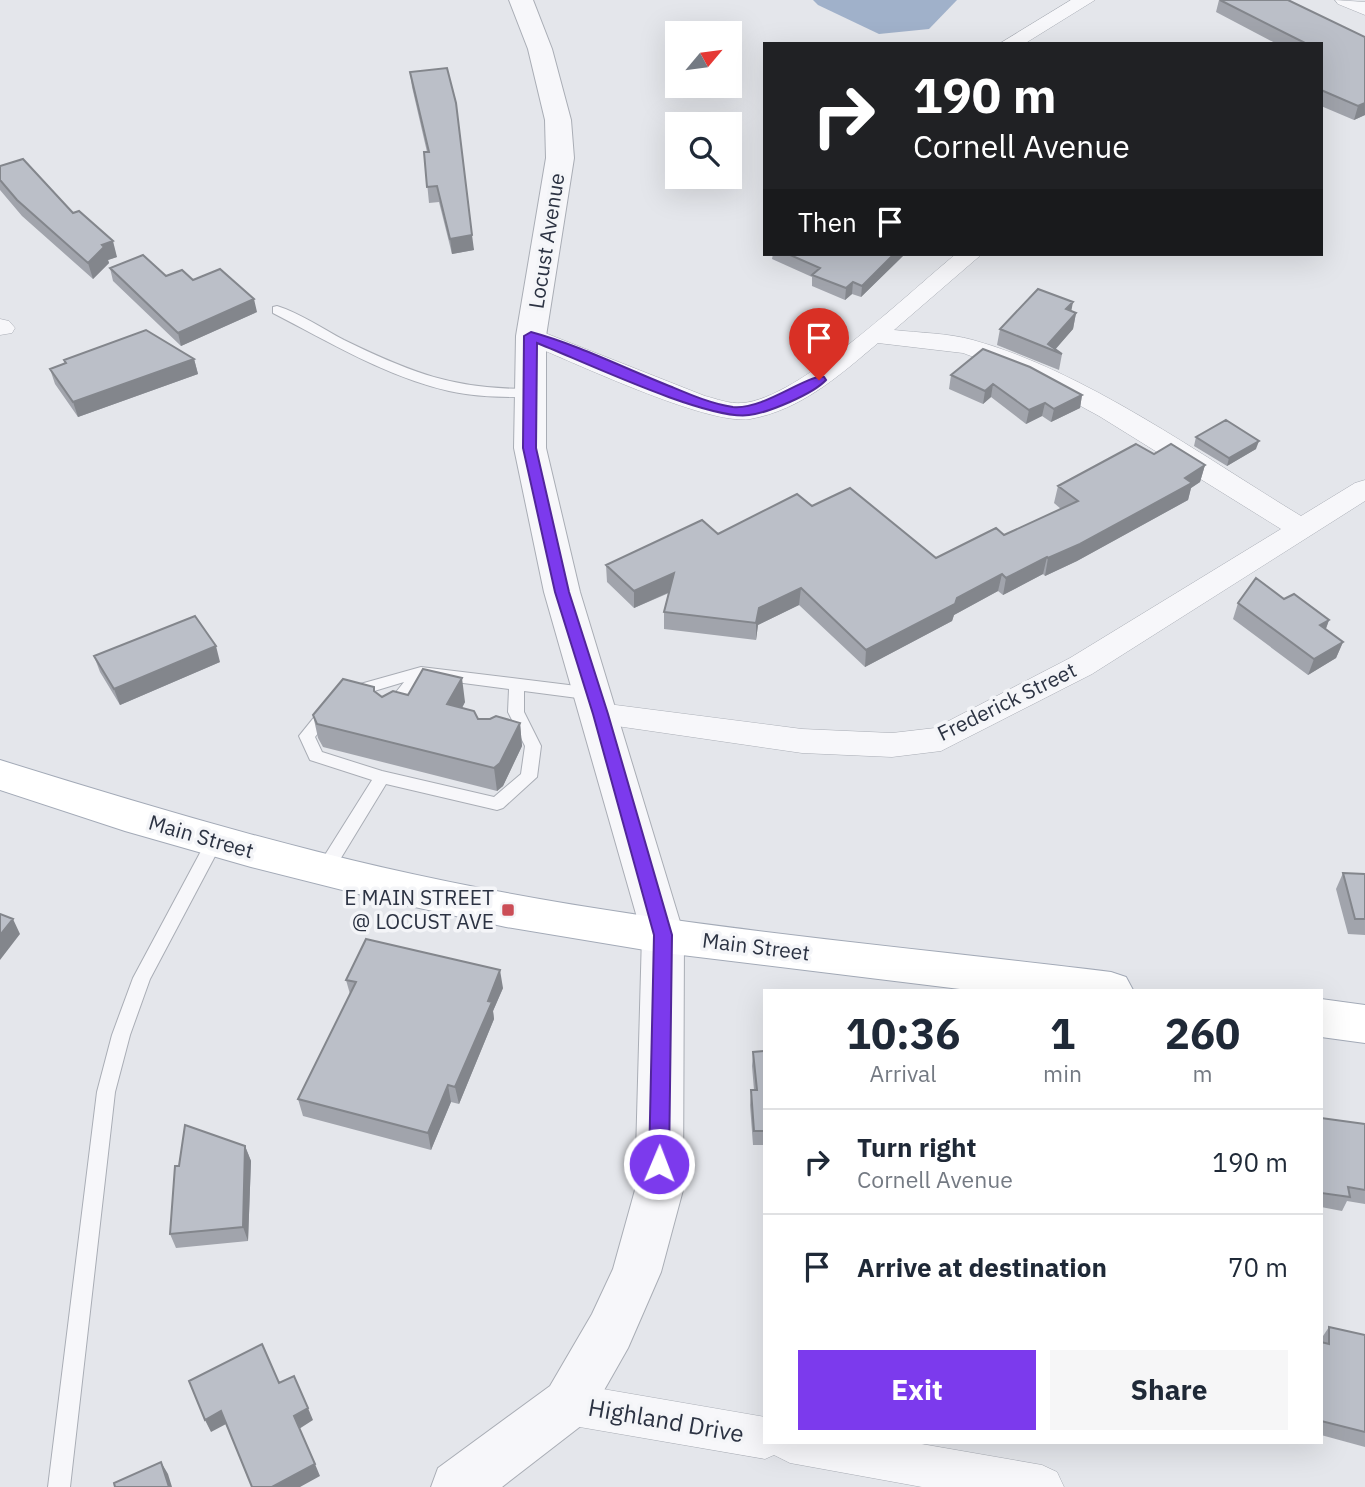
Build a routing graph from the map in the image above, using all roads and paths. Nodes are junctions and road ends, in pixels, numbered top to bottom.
1 (521, 0) edge
2 (1085, 0) edge
3 (1345, 0) edge
4 (1365, 9) edge
5 (1012, 42) edge
6 (968, 256) edge
7 (277, 310) dead end
8 (872, 335) junction
9 (531, 336) junction
10 (529, 393) junction
11 (1365, 489) edge
12 (1300, 528) junction
13 (421, 672) junction
14 (517, 685) junction
15 (597, 704) junction
16 (388, 712) edge
17 (0, 775) edge
18 (382, 777) junction
19 (214, 843) junction
20 (324, 871) junction
21 (663, 935) junction
22 (1103, 989) edge
23 (1323, 1018) edge
24 (1365, 1024) edge
25 (568, 1404) junction
26 (763, 1438) edge
27 (801, 1444) edge
28 (1016, 1484) edge
29 (60, 1487) edge
30 (457, 1487) edge

1 - 9 street, Locust Avenue
2 - 5 street
3 - 4 street
6 - 8 street
7 - 10 lane
8 - 9 street
8 - 12 street
9 - 10 street, Locust Avenue
10 - 15 street, Locust Avenue
11 - 12 street, Frederick Street
12 - 15 street, Frederick Street
13 - 14 lane
13 - 16 lane
13 - 18 lane
14 - 15 lane
14 - 18 lane
15 - 21 street, Locust Avenue
17 - 19 main road, Main Street
18 - 20 lane
19 - 20 main road, Main Street
19 - 29 lane
20 - 21 main road, Main Street
21 - 22 main road, Main Street
21 - 25 street, Locust Avenue
23 - 24 main road
25 - 26 street, Highland Drive
25 - 30 street, Locust Avenue
27 - 28 street

